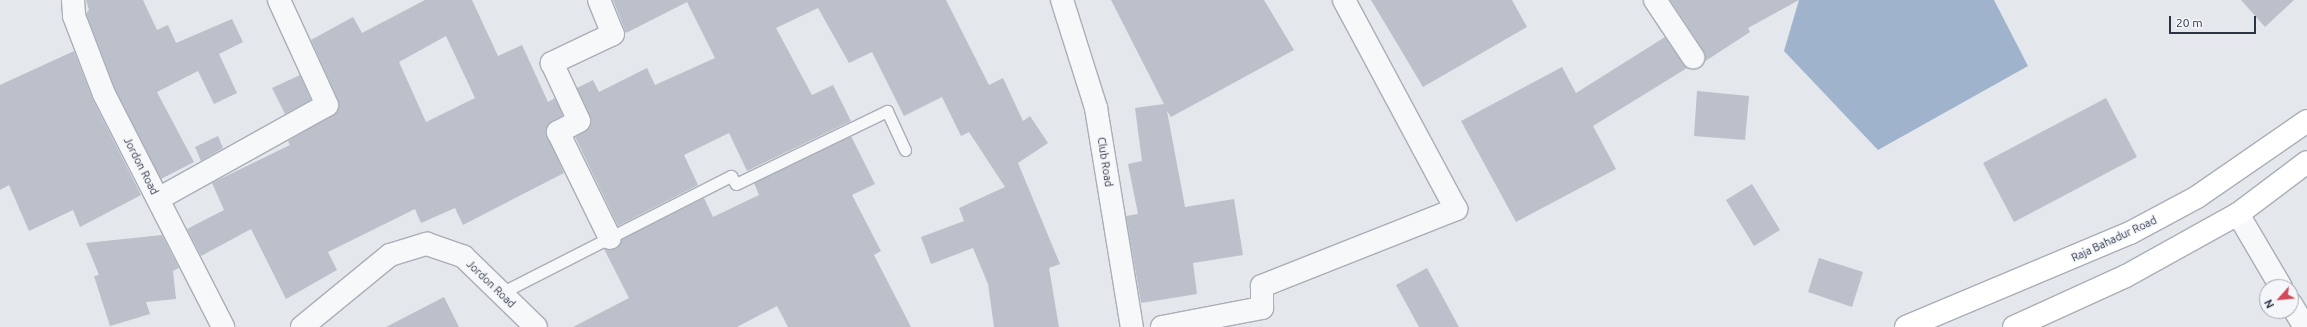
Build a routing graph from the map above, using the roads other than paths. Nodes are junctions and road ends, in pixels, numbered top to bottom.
1 (73, 0) edge
2 (279, 0) edge
3 (599, 0) edge
4 (1062, 0) edge
5 (1344, 0) edge
6 (1655, 0) edge
7 (1692, 58) dead end
8 (2307, 121) edge
9 (905, 150) dead end
10 (2307, 162) edge
11 (158, 199) junction
12 (2238, 214) junction
13 (610, 238) junction
14 (2276, 279) edge
15 (501, 293) junction
16 (2299, 317) edge
17 (223, 327) edge
18 (302, 327) edge
19 (536, 327) edge
20 (1132, 327) edge
21 (1162, 327) edge
22 (1906, 327) edge
23 (2014, 327) edge
24 (2305, 327) edge

1 - 11 street, Jordon Road
2 - 11 street
3 - 13 street
4 - 20 street, Club Road
5 - 21 street
6 - 7 street
8 - 22 main road, Raja Bahadur Road
9 - 13 lane
10 - 12 main road
11 - 17 street, Jordon Road
12 - 14 street
12 - 23 main road
13 - 15 lane
15 - 18 street, Jordon Road
15 - 19 street, Jordon Road
16 - 24 street

